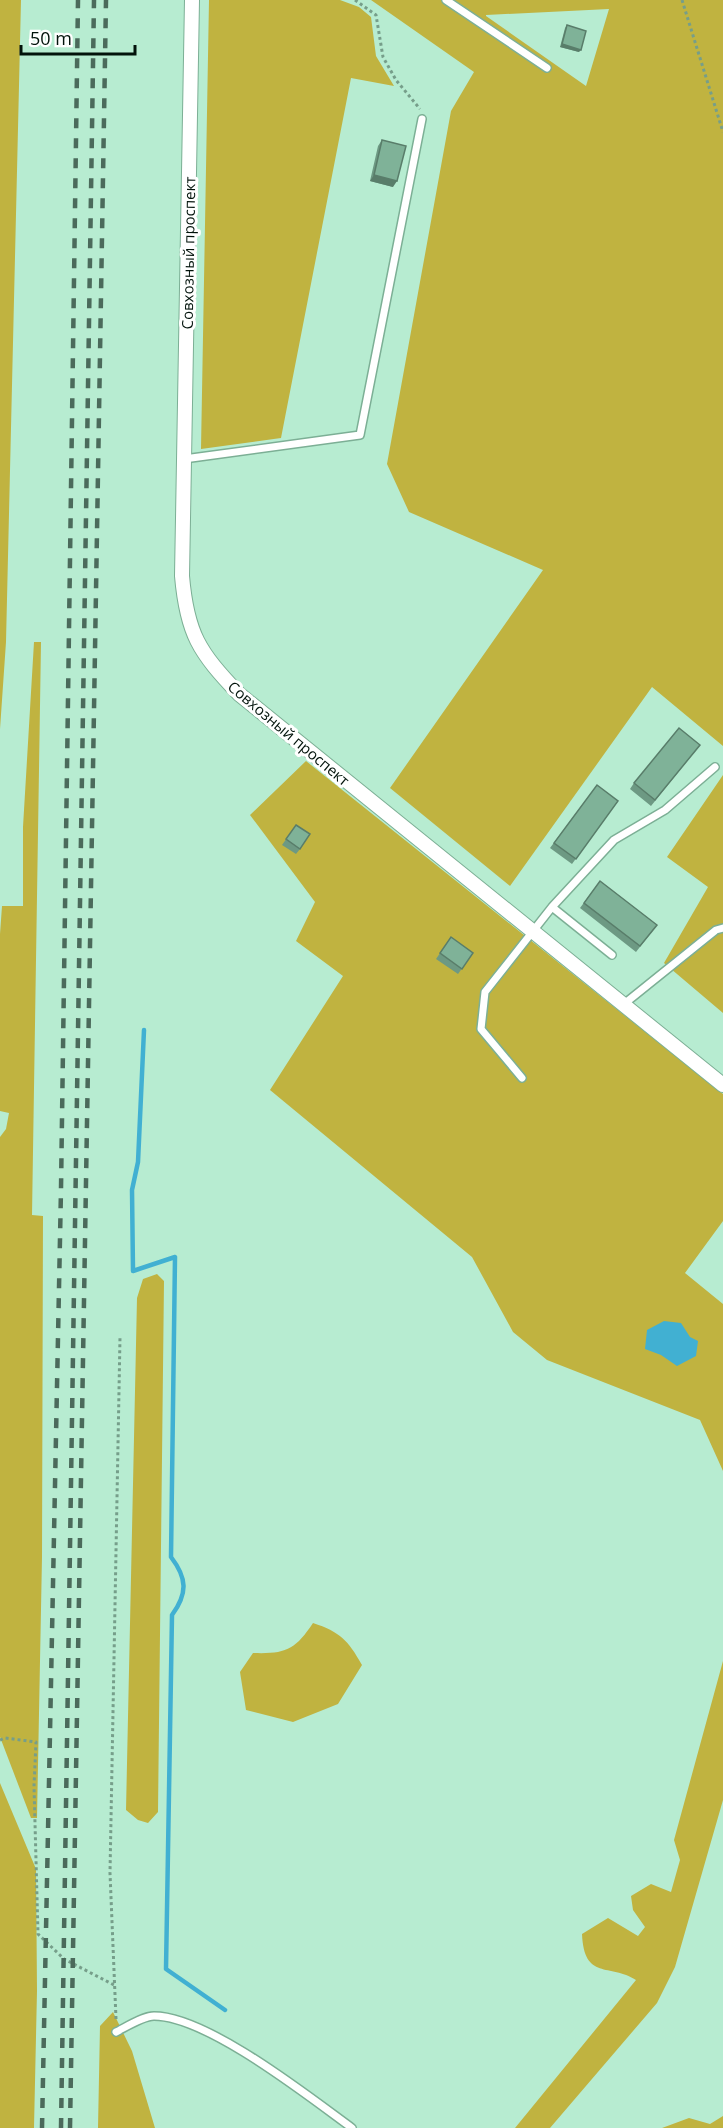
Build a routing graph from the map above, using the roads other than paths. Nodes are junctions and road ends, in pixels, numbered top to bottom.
1 (192, 0) edge
2 (446, 0) edge
3 (547, 68) dead end
4 (422, 119) road end
5 (184, 459) junction
6 (716, 767) dead end
7 (552, 908) junction
8 (723, 928) edge
9 (533, 932) junction
10 (612, 955) dead end
11 (624, 1004) junction
12 (522, 1078) dead end
13 (723, 1085) edge
14 (116, 2032) road end
15 (352, 2128) edge

1 - 5 street, Совхозный проспект
2 - 3 lane
4 - 5 lane
5 - 9 street, Совхозный проспект
6 - 7 lane
7 - 9 lane
7 - 10 lane
8 - 11 lane
9 - 11 street, Совхозный проспект
9 - 12 lane
11 - 13 street, Совхозный проспект
14 - 15 lane

